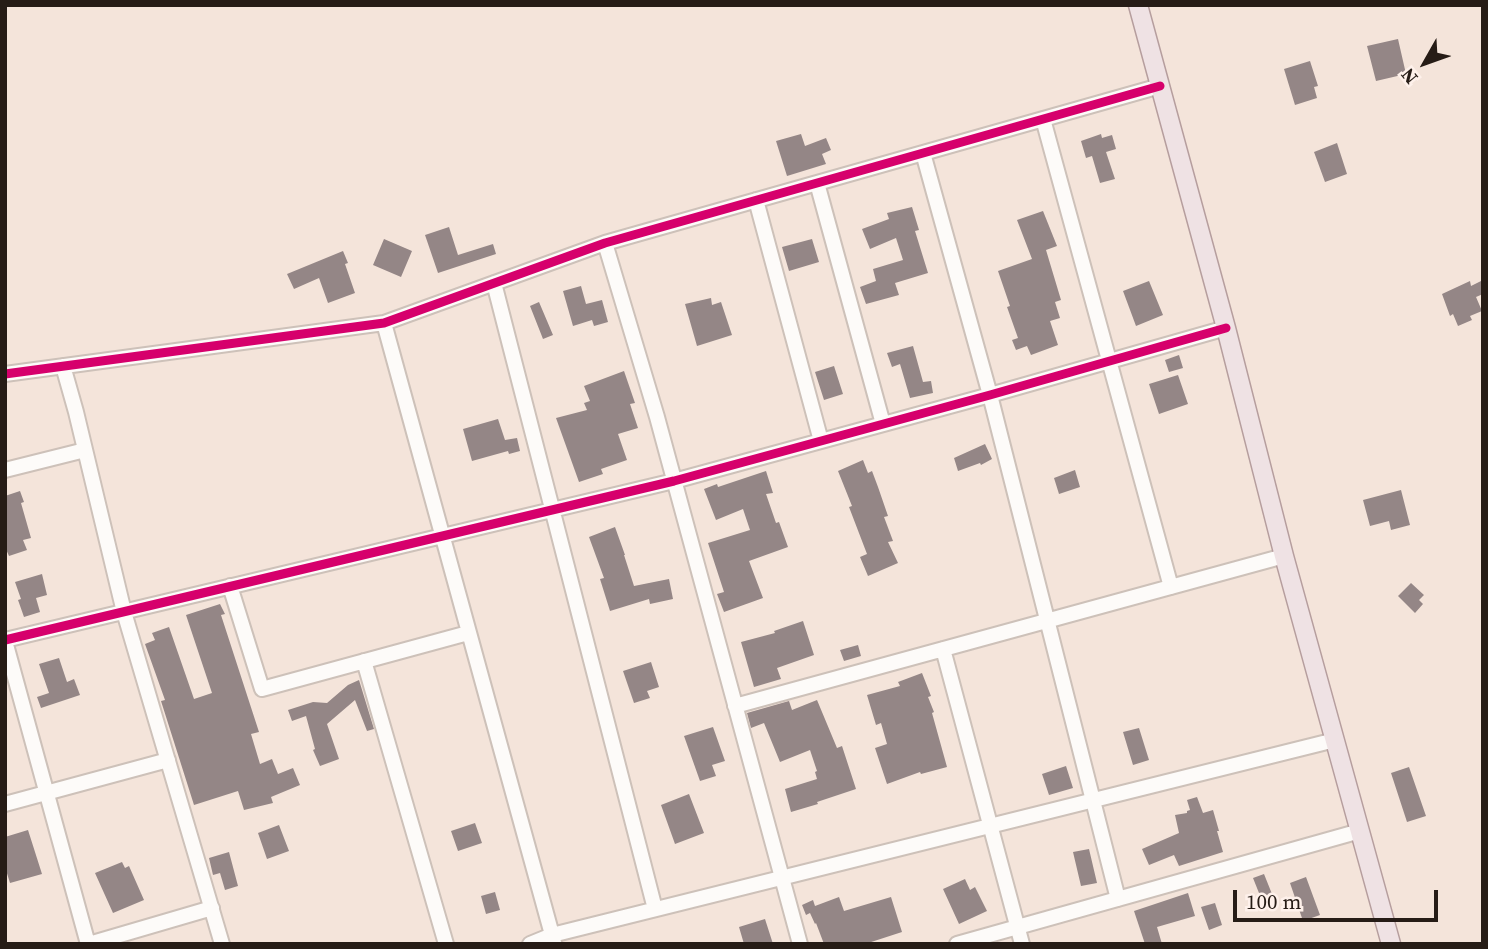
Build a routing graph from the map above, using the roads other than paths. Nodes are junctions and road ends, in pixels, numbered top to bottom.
1 (1138, 5) edge
2 (1160, 86) junction
3 (1043, 119) junction
4 (923, 153) junction
5 (817, 183) junction
6 (756, 200) junction
7 (605, 243) junction
8 (494, 283) junction
9 (384, 323) junction
10 (1226, 328) junction
11 (1109, 361) junction
12 (63, 366) junction
13 (5, 374) edge
14 (990, 395) junction
15 (883, 424) junction
16 (821, 441) junction
17 (85, 450) junction
18 (5, 470) edge
19 (674, 481) junction
20 (552, 510) junction
21 (442, 536) junction
22 (1284, 556) junction
23 (230, 586) junction
24 (1171, 587) junction
25 (124, 612) junction
26 (1047, 621) junction
27 (468, 633) junction
28 (5, 640) edge
29 (943, 649) junction
30 (364, 661) junction
31 (735, 706) junction
32 (1335, 740) junction
33 (168, 760) junction
34 (47, 793) junction
35 (1093, 800) junction
36 (5, 804) edge
37 (990, 826) junction
38 (1360, 831) junction
39 (782, 878) junction
40 (1118, 899) junction
41 (212, 908) junction
42 (655, 909) junction
43 (1017, 927) junction
44 (554, 939) edge
45 (89, 944) edge
46 (222, 944) edge
47 (446, 944) edge
48 (530, 944) edge
49 (800, 944) edge
50 (957, 944) edge
51 (1022, 944) edge
52 (1391, 944) edge

1 - 2 main road
2 - 3 street
2 - 10 main road
3 - 4 street
3 - 11 street
4 - 5 street
4 - 14 street
5 - 6 street
5 - 15 street
6 - 7 street
6 - 16 street
7 - 8 street
7 - 19 street
8 - 9 street
8 - 20 street
9 - 12 street
9 - 21 street
10 - 11 street
10 - 22 main road
11 - 14 street
11 - 24 street
12 - 13 street
12 - 17 street
14 - 15 street
14 - 26 street
15 - 16 street
16 - 19 street
17 - 18 street
17 - 25 street
19 - 20 street
19 - 31 street
20 - 21 street
20 - 42 street
21 - 23 street
21 - 27 street
22 - 24 street
22 - 32 main road
23 - 25 street
23 - 30 street
24 - 26 street
25 - 28 street
25 - 33 street
26 - 29 street
26 - 35 street
27 - 30 street
27 - 44 street
28 - 34 street
29 - 31 street
29 - 37 street
30 - 47 street
31 - 39 street
32 - 35 street
32 - 38 main road
33 - 34 street
33 - 41 street
34 - 36 street
34 - 45 street
35 - 37 street
35 - 40 street
37 - 39 street
37 - 43 street
38 - 40 street
38 - 52 main road
39 - 42 street
39 - 49 street
40 - 43 street
41 - 45 street
41 - 46 street
42 - 44 street
43 - 50 street
43 - 51 street
44 - 48 street

